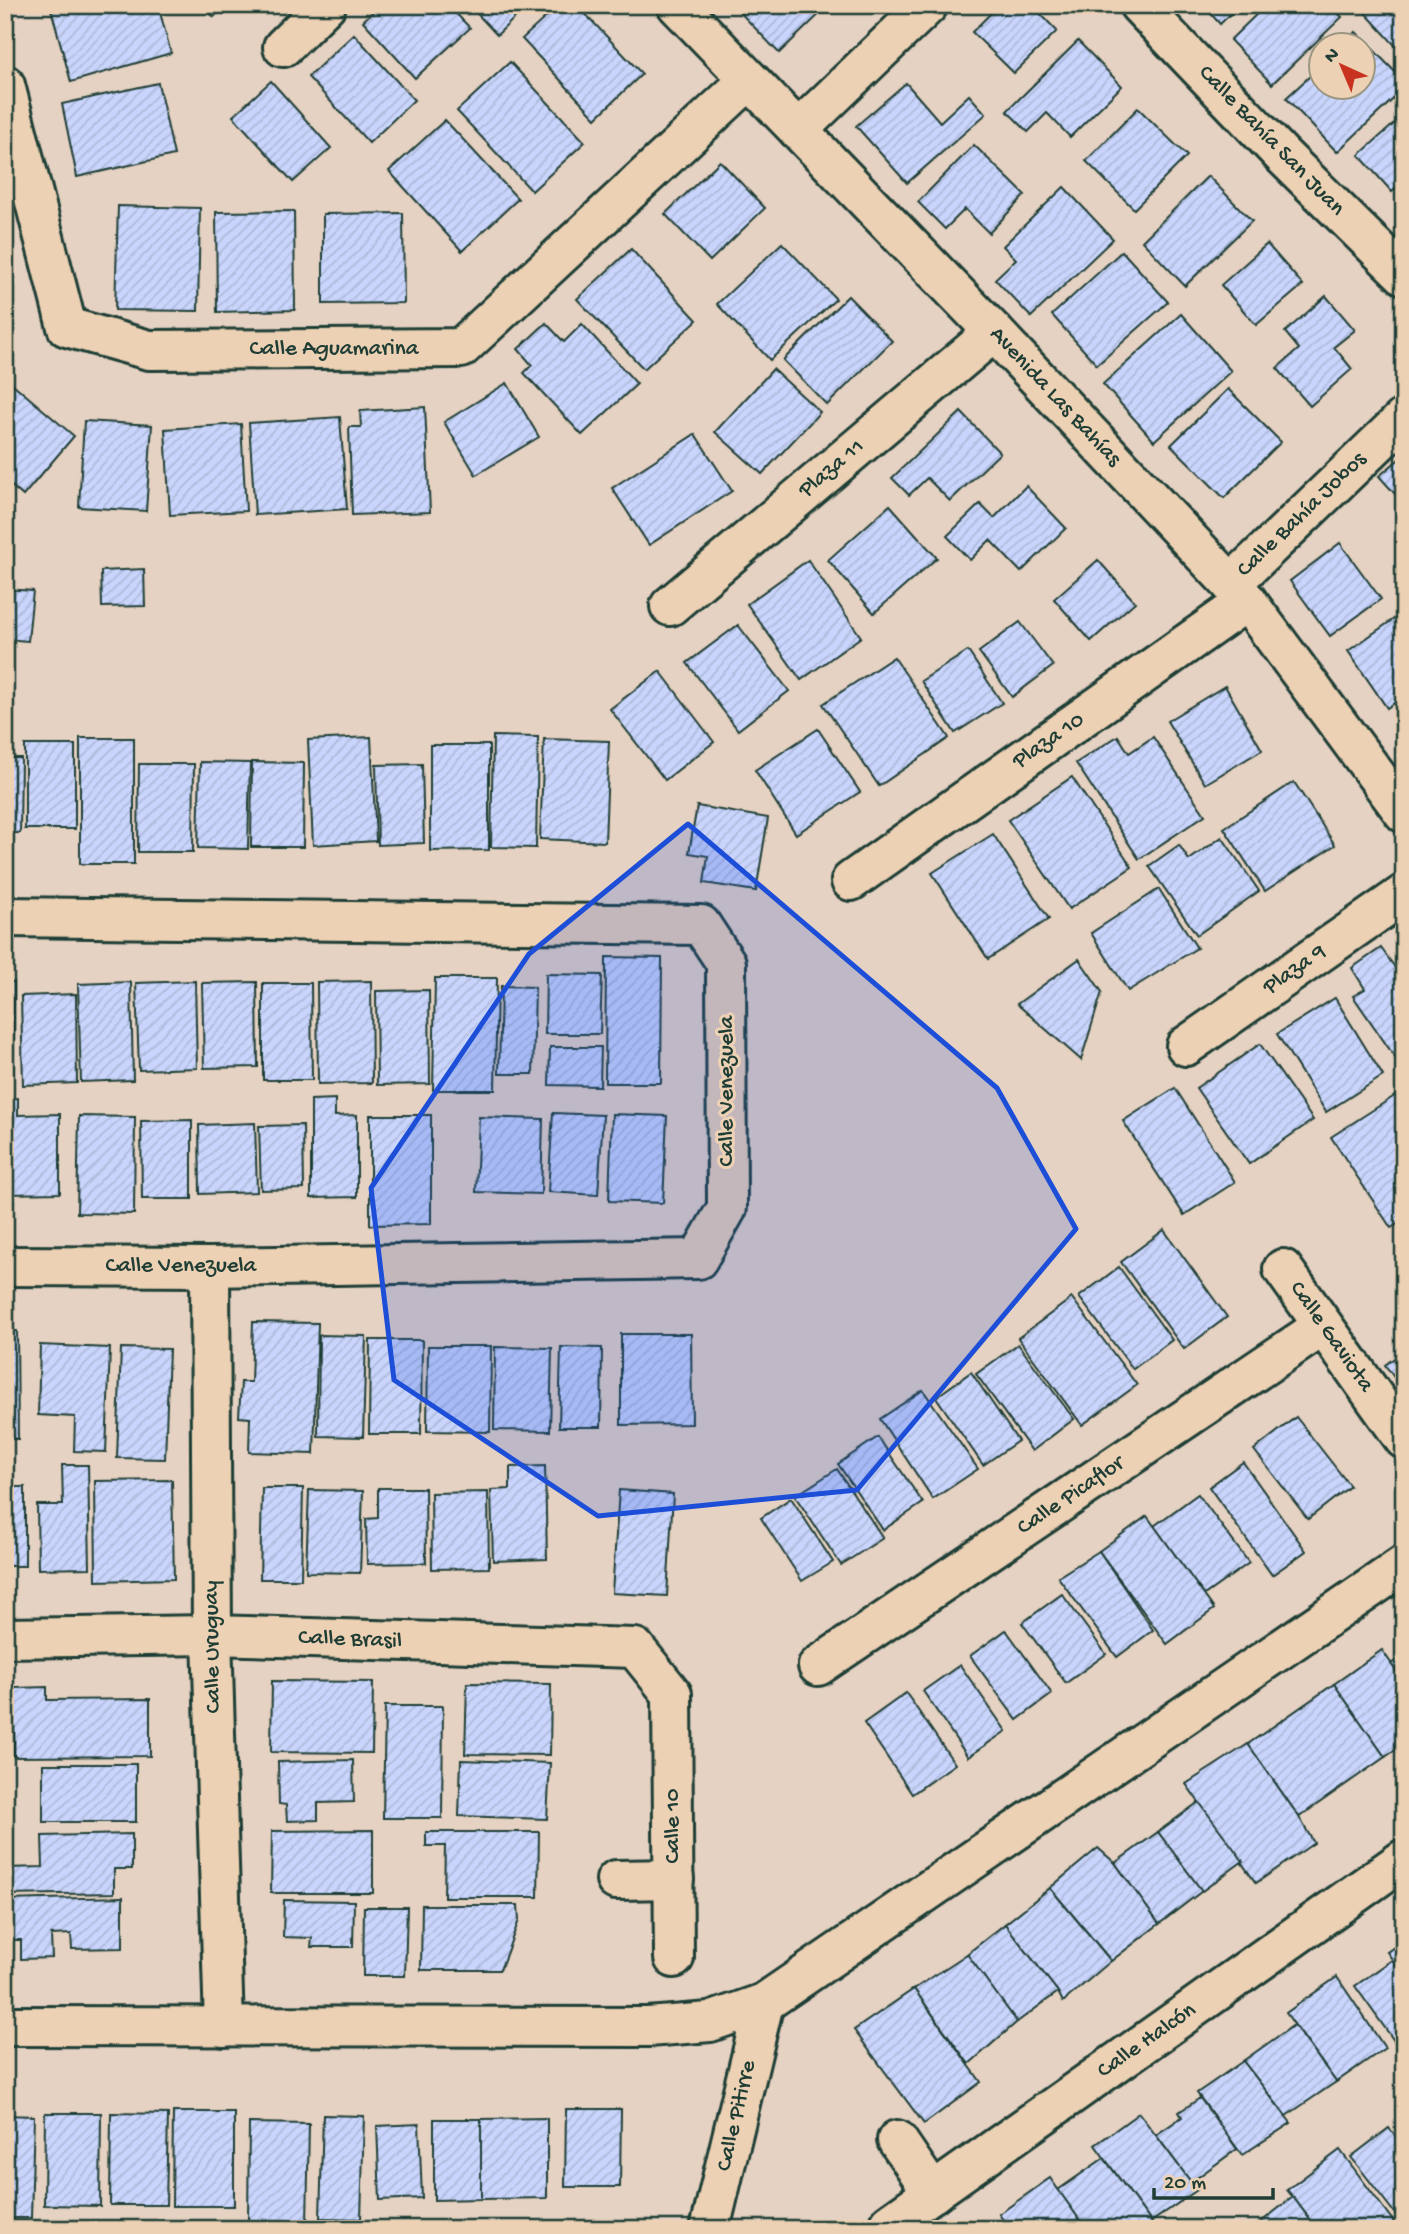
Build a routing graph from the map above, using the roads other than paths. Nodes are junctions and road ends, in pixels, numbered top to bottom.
1 (326, 5) edge
2 (677, 5) edge
3 (928, 5) edge
4 (1139, 5) edge
5 (283, 47) dead end
6 (748, 80) junction
7 (5, 85) edge
8 (798, 130) junction
9 (1404, 275) edge
10 (994, 332) junction
11 (1404, 418) edge
12 (1239, 593) junction
13 (670, 606) dead end
14 (1404, 813) edge
15 (851, 881) dead end
16 (1404, 894) edge
17 (5, 917) edge
18 (1186, 1046) dead end
19 (5, 1266) edge
20 (211, 1267) junction
21 (1283, 1269) dead end
22 (1323, 1326) junction
23 (1404, 1439) edge
24 (1404, 1565) edge
25 (212, 1635) junction
26 (5, 1637) edge
27 (818, 1666) dead end
28 (672, 1694) joint
29 (1404, 1859) edge
30 (674, 1879) junction
31 (616, 1880) dead end
32 (674, 1958) dead end
33 (764, 2003) junction
34 (5, 2026) edge
35 (224, 2027) junction
36 (897, 2140) dead end
37 (933, 2193) junction
38 (890, 2223) dead end
39 (710, 2229) edge

1 - 5 street
2 - 6 street, Avenida Las Bahías
3 - 8 street
4 - 9 street, Calle Bahía San Juan
6 - 7 street, Calle Aguamarina
6 - 8 street, Avenida Las Bahías
8 - 10 street, Avenida Las Bahías
10 - 12 street, Avenida Las Bahías
10 - 13 street, Plaza 11
11 - 12 street, Calle Bahía Jobos
12 - 14 street, Avenida Las Bahías
12 - 15 street, Plaza 10
16 - 18 street, Plaza 9
17 - 20 street, Calle Venezuela
19 - 20 street, Calle Venezuela
20 - 25 street, Calle Uruguay
21 - 22 street, Calle Gaviota
22 - 23 street, Calle Gaviota
22 - 27 street, Calle Picaflor
24 - 33 street
25 - 26 street, Calle Brasil
25 - 28 street, Calle Brasil
25 - 35 street, Calle Uruguay
28 - 30 street, Calle 10
29 - 37 street, Calle Halcón
30 - 31 street
30 - 32 street, Calle 10
33 - 35 street
33 - 39 street, Calle Pitirre
34 - 35 street
36 - 37 street
37 - 38 street, Calle Halcón

